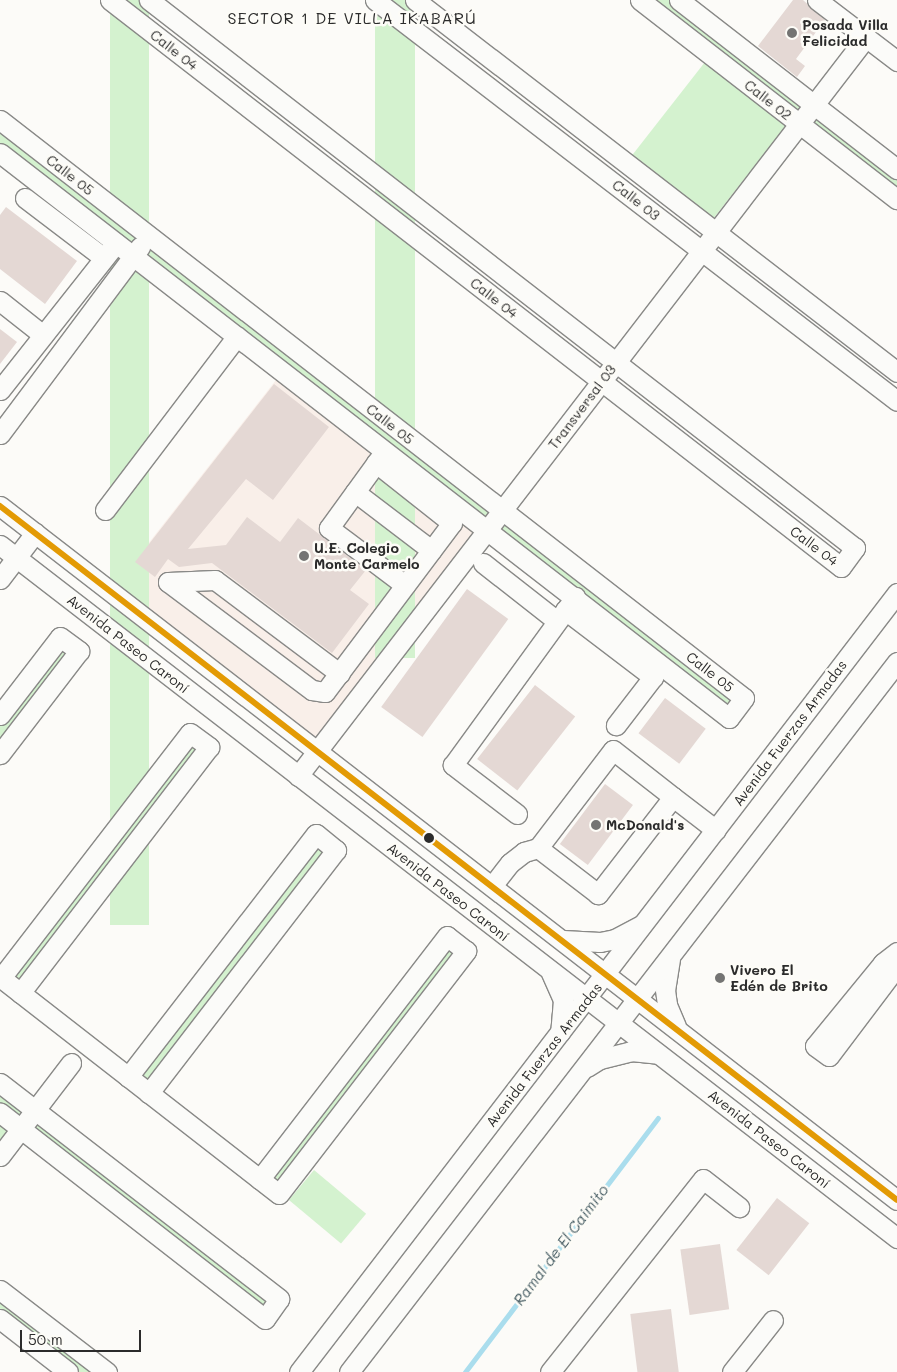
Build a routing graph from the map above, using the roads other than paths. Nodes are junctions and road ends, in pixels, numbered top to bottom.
1 (110, 0) edge
2 (149, 0) edge
3 (376, 0) edge
4 (415, 0) edge
5 (640, 0) edge
6 (679, 0) edge
7 (817, 0) edge
8 (866, 38) junction
9 (897, 61) edge
10 (254, 82) junction
11 (240, 101) junction
12 (814, 104) junction
13 (0, 120) edge
14 (800, 124) junction
15 (0, 153) edge
16 (0, 165) edge
17 (897, 169) edge
18 (0, 172) edge
19 (25, 198) dead end
20 (897, 199) edge
21 (716, 233) junction
22 (149, 236) junction
23 (116, 243) junction
24 (702, 251) junction
25 (133, 256) junction
26 (104, 258) junction
27 (203, 279) junction
28 (188, 298) junction
29 (0, 301) edge
30 (245, 311) junction
31 (819, 312) junction
32 (805, 330) junction
33 (233, 333) junction
34 (43, 336) junction
35 (617, 362) junction
36 (897, 372) edge
37 (601, 382) junction
38 (0, 390) edge
39 (897, 401) edge
40 (399, 431) junction
41 (0, 434) edge
42 (381, 456) junction
43 (738, 457) junction
44 (723, 476) junction
45 (355, 492) junction
46 (0, 506) edge
47 (105, 510) dead end
48 (502, 512) junction
49 (488, 530) junction
50 (35, 533) junction
51 (0, 545) edge
52 (432, 550) junction
53 (16, 558) junction
54 (483, 564) dead end
55 (574, 567) junction
56 (0, 579) edge
57 (405, 584) junction
58 (604, 591) junction
59 (897, 593) edge
60 (565, 604) junction
61 (590, 609) junction
62 (637, 616) junction
63 (661, 634) junction
64 (623, 635) junction
65 (646, 654) junction
66 (897, 662) edge
67 (340, 674) junction
68 (0, 715) edge
69 (616, 725) dead end
70 (317, 751) junction
71 (0, 754) edge
72 (298, 776) junction
73 (674, 796) junction
74 (517, 814) dead end
75 (716, 830) junction
76 (538, 848) junction
77 (492, 886) junction
78 (646, 922) junction
79 (563, 940) junction
80 (897, 952) edge
81 (671, 954) junction
82 (897, 966) edge
83 (549, 970) junction
84 (607, 974) junction
85 (1, 978) edge
86 (20, 993) junction
87 (638, 998) junction
88 (587, 999) junction
89 (618, 1023) junction
90 (678, 1030) junction
91 (558, 1037) junction
92 (658, 1054) junction
93 (71, 1063) dead end
94 (581, 1070) junction
95 (128, 1077) junction
96 (0, 1083) edge
97 (149, 1093) junction
98 (35, 1111) junction
99 (0, 1113) edge
100 (21, 1130) junction
101 (0, 1156) edge
102 (260, 1179) junction
103 (897, 1200) edge
104 (739, 1207) dead end
105 (897, 1238) edge
106 (0, 1290) edge
107 (0, 1319) edge
108 (773, 1320) dead end
109 (68, 1372) edge
110 (107, 1372) edge
111 (299, 1372) edge
112 (349, 1372) edge
113 (550, 1372) edge
114 (732, 1372) edge

1 - 11 street, Calle 04
2 - 10 street, Calle 04
3 - 24 street, Calle 03
4 - 21 street, Calle 03
5 - 14 street, Calle 02
6 - 12 street, Calle 02
7 - 8 street
8 - 9 street
8 - 12 street, Transversal 03
10 - 11 street
10 - 35 street, Calle 04
11 - 37 street, Calle 04
12 - 14 street, Transversal 03
12 - 17 street, Calle 02
13 - 22 street, Calle 05
14 - 20 street, Calle 02
14 - 21 street, Transversal 03
15 - 23 street, Calle 05
16 - 18 street
19 - 26 street
21 - 24 street, Transversal 03
21 - 31 street, Calle 03
22 - 25 street
22 - 27 street, Calle 05
23 - 25 street, Calle 05
23 - 26 street
24 - 32 street, Calle 03
24 - 35 street, Transversal 03
25 - 28 street, Calle 05
25 - 41 street
26 - 34 street
27 - 28 street
27 - 30 street, Calle 05
28 - 33 street, Calle 05
29 - 34 street
30 - 33 street
30 - 40 street, Calle 05
31 - 32 street
31 - 36 street, Calle 03
32 - 39 street, Calle 03
33 - 42 street, Calle 05
33 - 47 street
34 - 38 street
35 - 37 street, Transversal 03
35 - 43 street, Calle 04
37 - 44 street, Calle 04
37 - 48 street, Transversal 03
40 - 42 street
40 - 48 street, Calle 05
42 - 45 street
42 - 49 street, Calle 05
42 - 52 street
43 - 44 street
43 - 44 street, Calle 04
45 - 52 street
45 - 57 street
46 - 50 street
48 - 49 street, Transversal 03
48 - 55 street, Calle 05
49 - 60 street, Calle 05
49 - 70 street, Transversal 03
50 - 53 street
50 - 70 street
51 - 53 street, Avenida Paseo Caroní
52 - 57 street
53 - 56 street
53 - 72 street, Avenida Paseo Caroní
54 - 60 street
55 - 58 street, Calle 05
55 - 60 street
57 - 67 street
58 - 61 street
58 - 62 street, Calle 05
59 - 75 street, Avenida Fuerzas Armadas
60 - 61 street, Calle 05
60 - 69 street
60 - 74 street
61 - 64 street, Calle 05
62 - 63 street, Calle 05
62 - 64 street
63 - 65 street
63 - 65 street, Calle 05
64 - 65 street, Calle 05
66 - 81 street
67 - 67 street
68 - 71 street
70 - 72 street, Transversal 03
70 - 77 street
72 - 83 street, Avenida Paseo Caroní
73 - 75 street
73 - 76 street
73 - 76 street
75 - 78 street, Avenida Fuerzas Armadas
76 - 77 street
77 - 79 street
78 - 79 street
78 - 84 street, Avenida Fuerzas Armadas
79 - 84 street
80 - 82 street
81 - 87 street
81 - 90 street
83 - 88 street, Avenida Paseo Caroní
83 - 91 street
84 - 87 street
84 - 88 street, Avenida Fuerzas Armadas
85 - 86 street
85 - 86 street
86 - 95 street
87 - 89 street
87 - 90 street
88 - 89 street, Avenida Paseo Caroní
88 - 91 street, Avenida Fuerzas Armadas
89 - 92 street, Avenida Paseo Caroní
89 - 94 street
90 - 103 street
91 - 111 street, Avenida Fuerzas Armadas
92 - 94 street
92 - 105 street, Avenida Paseo Caroní
93 - 98 street
94 - 112 street
95 - 97 street
95 - 97 street
96 - 98 street
97 - 102 street
98 - 100 street
98 - 100 street
99 - 100 street
100 - 101 street
102 - 102 street
104 - 113 street
106 - 110 street
107 - 109 street
108 - 114 street

